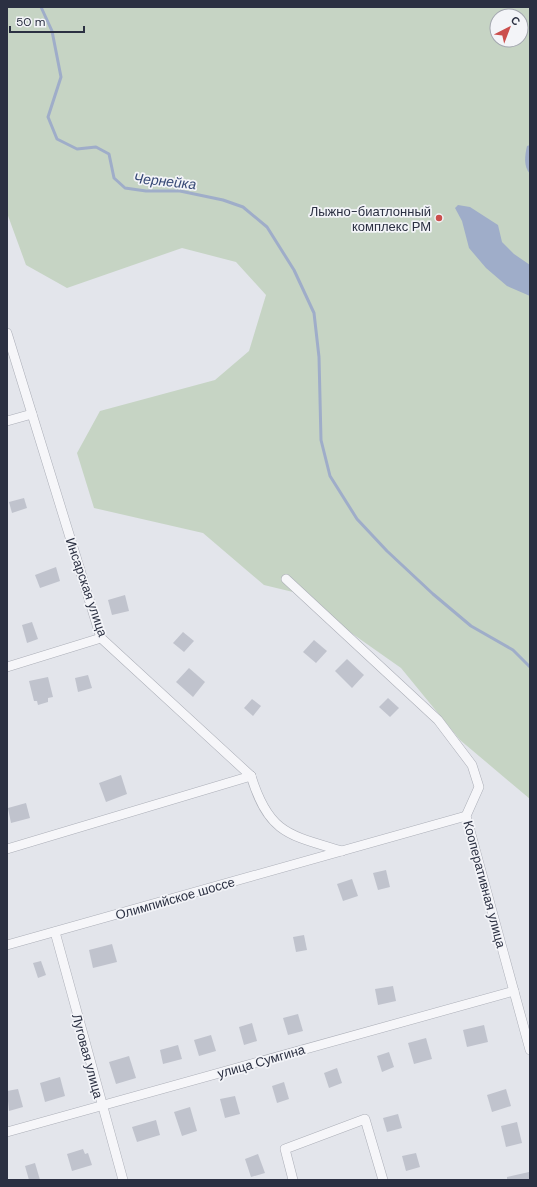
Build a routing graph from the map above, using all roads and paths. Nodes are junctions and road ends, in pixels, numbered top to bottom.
1 (7, 333) edge
2 (32, 414) junction
3 (7, 421) edge
4 (286, 579) dead end
5 (101, 638) junction
6 (7, 667) edge
7 (251, 776) junction
8 (466, 816) junction
9 (7, 849) edge
10 (342, 851) junction
11 (55, 932) junction
12 (7, 945) edge
13 (514, 990) junction
14 (530, 1050) edge
15 (102, 1106) junction
16 (7, 1132) edge
17 (123, 1180) edge
18 (293, 1180) edge
19 (383, 1180) edge

1 - 2 street, Инсарская улица
2 - 3 street
2 - 5 street, Инсарская улица
4 - 8 street, Кооперативная улица
5 - 6 street
5 - 7 street, Инсарская улица
7 - 9 street
7 - 10 street
8 - 10 street, Олимпийское шоссе
8 - 13 street, Кооперативная улица
10 - 11 street, Олимпийское шоссе
11 - 12 street, Олимпийское шоссе
11 - 15 street, Луговая улица
13 - 14 street, Кооперативная улица
13 - 15 street, улица Сумгина
15 - 16 street, улица Сумгина
15 - 17 street, Луговая улица
18 - 19 street

